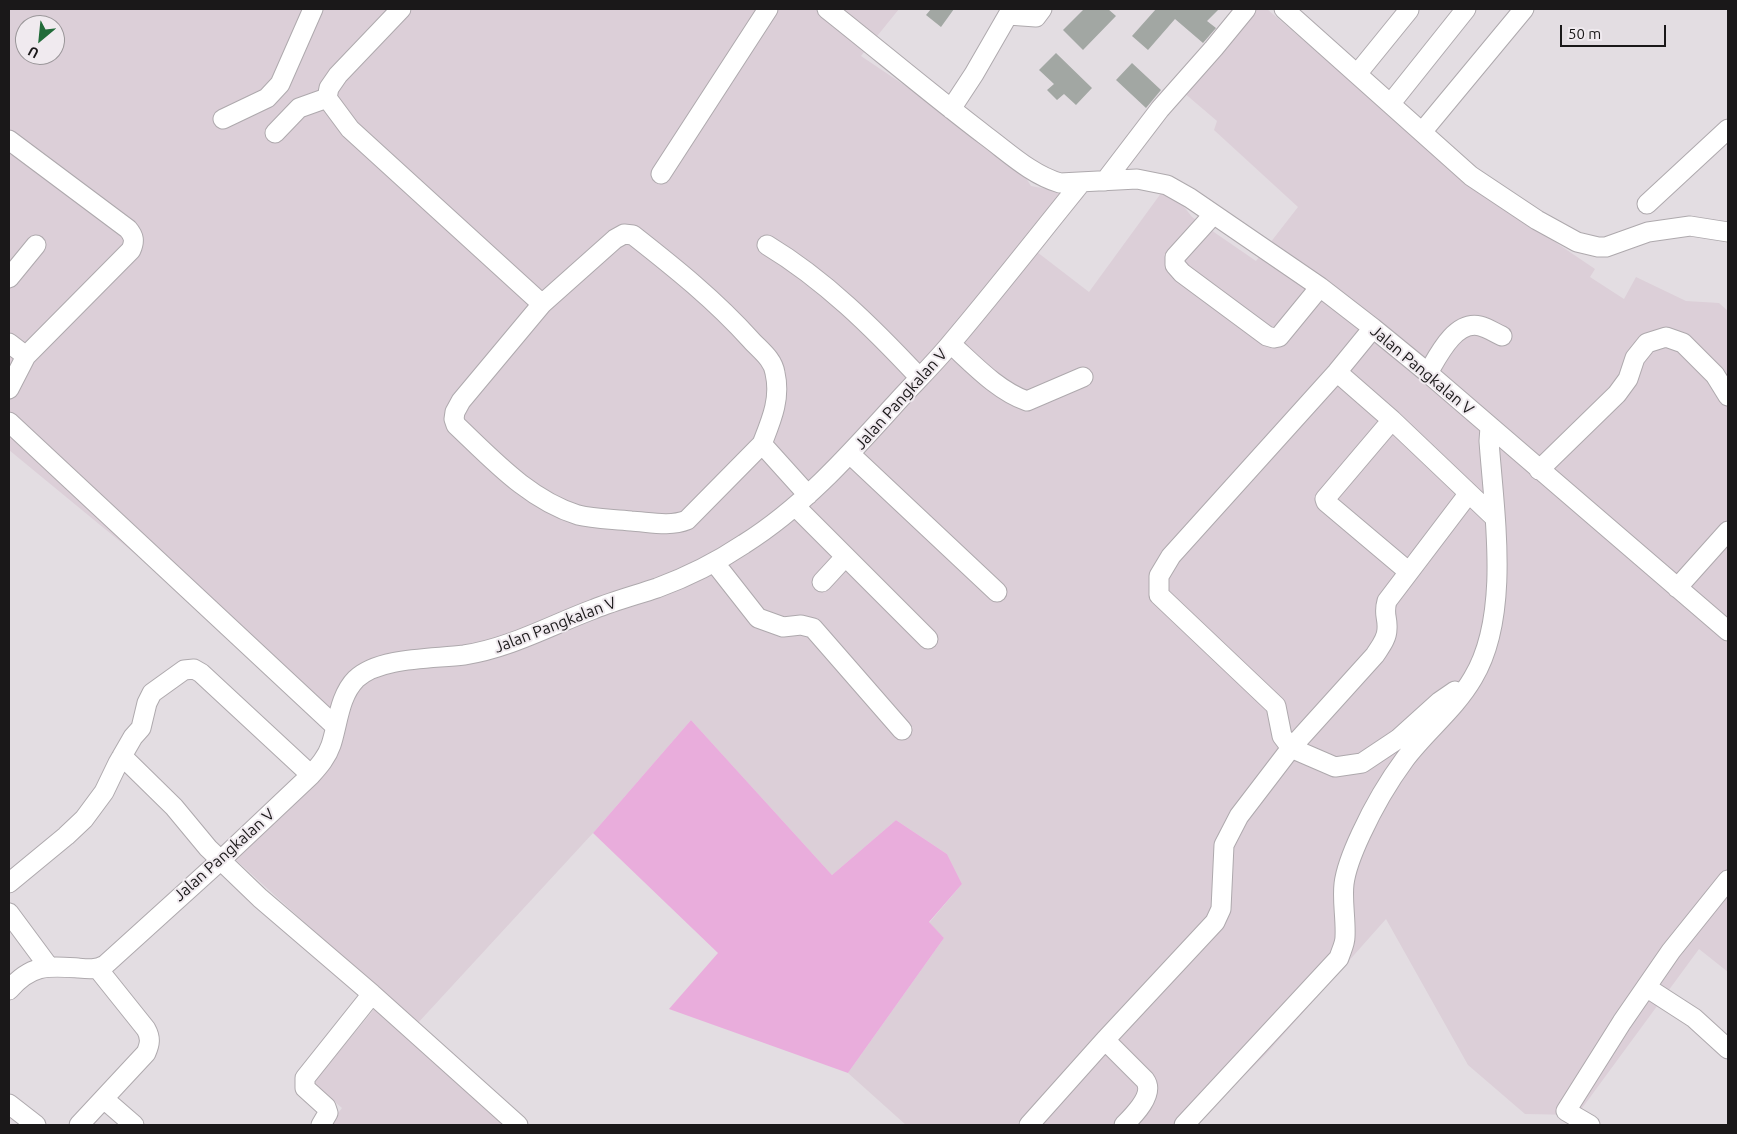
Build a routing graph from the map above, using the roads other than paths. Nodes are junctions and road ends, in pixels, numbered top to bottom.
1 (313, 9) edge
2 (401, 9) edge
3 (768, 9) edge
4 (827, 9) edge
5 (1042, 9) edge
6 (1246, 9) edge
7 (1284, 9) edge
8 (1466, 9) edge
9 (1524, 9) edge
10 (1409, 10) dead end
11 (1357, 74) junction
12 (328, 98) junction
13 (1391, 103) junction
14 (951, 109) junction
15 (223, 119) dead end
16 (1728, 129) edge
17 (1422, 132) junction
18 (275, 133) dead end
19 (9, 140) edge
20 (661, 174) dead end
21 (1105, 181) junction
22 (1081, 183) junction
23 (1647, 204) dead end
24 (1213, 215) junction
25 (1728, 232) edge
26 (36, 244) dead end
27 (767, 245) dead end
28 (9, 278) edge
29 (1320, 287) junction
30 (542, 304) junction
31 (1373, 328) junction
32 (1502, 336) dead end
33 (9, 343) edge
34 (950, 344) junction
35 (26, 356) junction
36 (1337, 372) junction
37 (1428, 373) junction
38 (920, 377) junction
39 (1083, 377) dead end
40 (9, 389) edge
41 (1728, 396) edge
42 (1392, 420) junction
43 (9, 422) edge
44 (1490, 427) junction
45 (762, 444) junction
46 (850, 454) junction
47 (1539, 470) junction
48 (1469, 494) junction
49 (801, 501) junction
50 (1494, 517) junction
51 (1728, 531) edge
52 (845, 557) junction
53 (714, 562) junction
54 (1409, 572) junction
55 (822, 582) dead end
56 (1677, 588) junction
57 (997, 592) dead end
58 (1728, 631) edge
59 (928, 639) dead end
60 (1473, 680) junction
61 (335, 726) junction
62 (902, 730) dead end
63 (1291, 748) junction
64 (122, 756) junction
65 (311, 775) junction
66 (221, 860) junction
67 (1728, 880) edge
68 (9, 883) edge
69 (9, 913) edge
70 (49, 966) junction
71 (98, 969) junction
72 (1646, 988) junction
73 (9, 990) edge
74 (372, 994) junction
75 (1105, 1040) junction
76 (1728, 1049) edge
77 (104, 1099) junction
78 (9, 1104) edge
79 (36, 1125) edge
80 (79, 1125) edge
81 (134, 1125) edge
82 (321, 1125) edge
83 (518, 1125) edge
84 (1029, 1125) edge
85 (1124, 1125) edge
86 (1184, 1125) edge
87 (1590, 1125) edge

1 - 15 street
2 - 12 street
3 - 20 street
4 - 14 street, Jalan Pangkalan V
5 - 14 street
6 - 21 street
7 - 11 street
8 - 13 street
9 - 17 street
10 - 11 street
11 - 13 street
12 - 18 street
12 - 30 street
13 - 17 street
14 - 22 street, Jalan Pangkalan V
16 - 23 street
17 - 25 street
19 - 35 street
21 - 22 street, Jalan Pangkalan V
21 - 24 street, Jalan Pangkalan V
22 - 34 street, Jalan Pangkalan V
24 - 29 street, Jalan Pangkalan V
24 - 29 street
26 - 28 street
27 - 38 street
29 - 31 street, Jalan Pangkalan V
30 - 45 street
30 - 45 street
31 - 36 street
31 - 37 street, Jalan Pangkalan V
32 - 37 street
33 - 35 street
34 - 38 street, Jalan Pangkalan V
34 - 39 street
35 - 40 street
36 - 42 street
36 - 63 street
37 - 44 street, Jalan Pangkalan V
38 - 46 street, Jalan Pangkalan V
41 - 47 street
42 - 48 street
42 - 54 street
43 - 61 street
44 - 47 street, Jalan Pangkalan V
44 - 50 street
45 - 49 street
46 - 49 street, Jalan Pangkalan V
46 - 57 street
47 - 56 street, Jalan Pangkalan V
48 - 50 street
48 - 54 street
49 - 52 street
49 - 53 street, Jalan Pangkalan V
50 - 60 street
51 - 56 street
52 - 55 street
52 - 59 street
53 - 61 street, Jalan Pangkalan V
53 - 62 street
54 - 63 street
56 - 58 street, Jalan Pangkalan V
60 - 63 street
60 - 86 street
61 - 65 street, Jalan Pangkalan V
63 - 75 street
64 - 65 street
64 - 66 street
64 - 68 street
65 - 66 street, Jalan Pangkalan V
66 - 71 street, Jalan Pangkalan V
66 - 74 street
67 - 72 street
69 - 70 street
70 - 71 street
70 - 73 street
71 - 77 street
72 - 76 street
72 - 87 street
74 - 82 street
74 - 83 street
75 - 84 street
75 - 85 street
77 - 80 street
77 - 81 street
78 - 79 street

